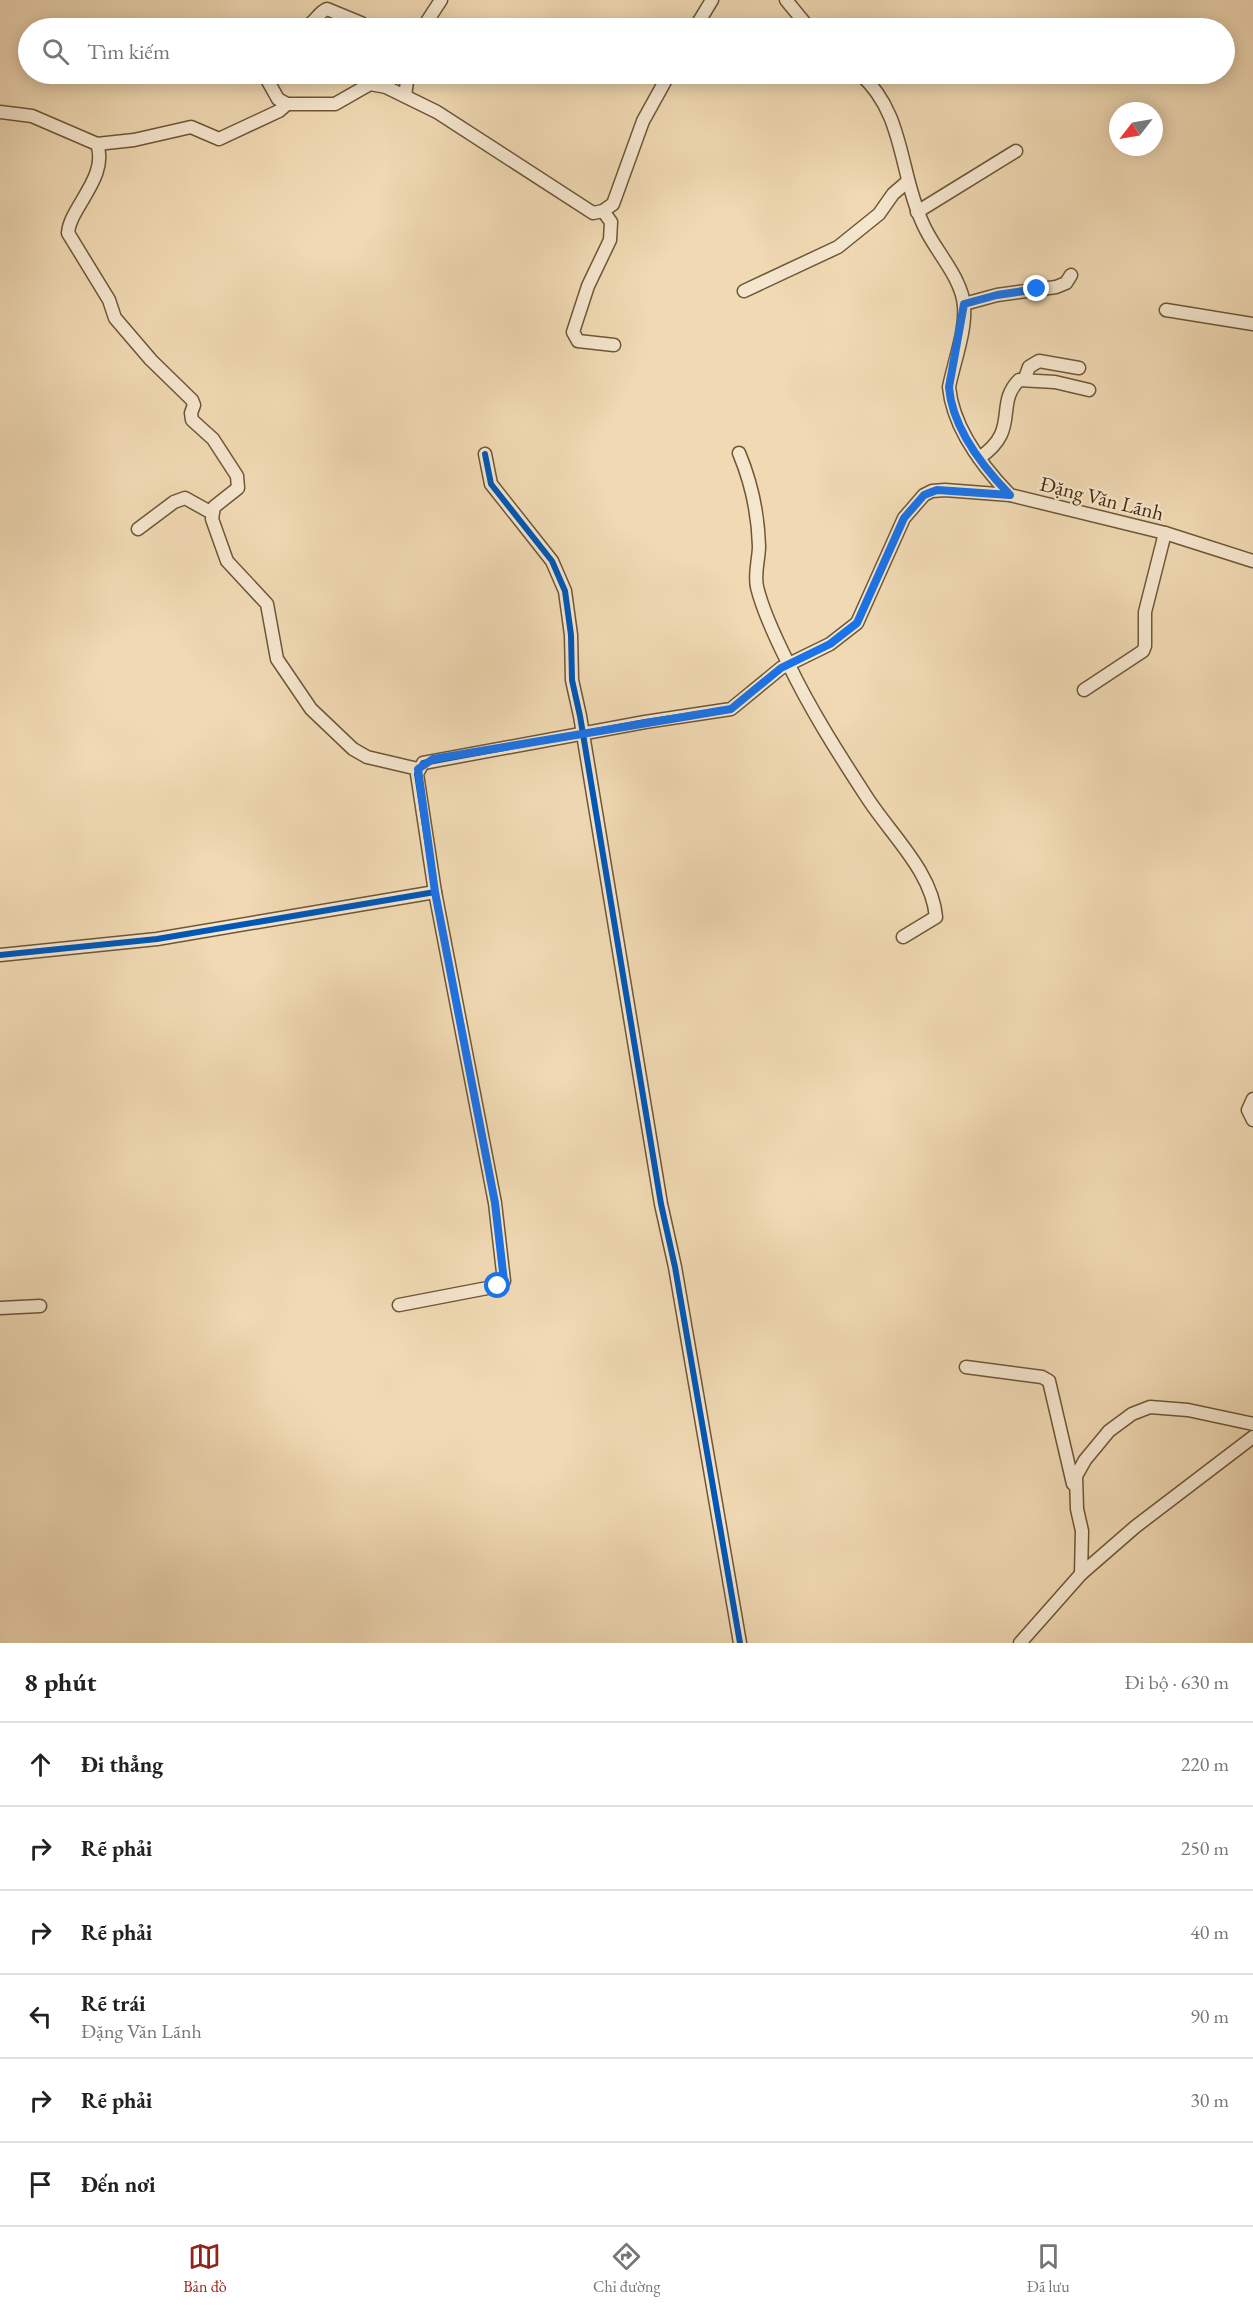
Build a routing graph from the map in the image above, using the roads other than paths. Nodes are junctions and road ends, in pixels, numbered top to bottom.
1 (441, 0) edge
2 (712, 0) edge
3 (786, 0) edge
4 (316, 18) edge
5 (349, 18) edge
6 (429, 18) edge
7 (701, 18) edge
8 (801, 18) edge
9 (270, 84) edge
10 (407, 84) edge
11 (663, 84) edge
12 (869, 84) edge
13 (405, 96) junction
14 (287, 104) junction
15 (0, 112) edge
16 (97, 144) junction
17 (1016, 151) dead end
18 (908, 181) junction
19 (603, 211) junction
20 (917, 212) junction
21 (1071, 275) dead end
22 (744, 291) dead end
23 (964, 304) junction
24 (1166, 310) dead end
25 (1253, 324) edge
26 (614, 345) dead end
27 (1079, 368) dead end
28 (1025, 378) junction
29 (1089, 390) dead end
30 (739, 453) dead end
31 (485, 454) dead end
32 (979, 458) junction
33 (1010, 495) junction
34 (212, 513) junction
35 (138, 529) dead end
36 (1165, 533) junction
37 (1253, 561) edge
38 (788, 664) junction
39 (1084, 690) dead end
40 (582, 734) junction
41 (418, 769) junction
42 (435, 892) junction
43 (903, 937) dead end
44 (0, 955) edge
45 (1253, 1098) edge
46 (1253, 1120) edge
47 (399, 1305) dead end
48 (40, 1306) dead end
49 (0, 1308) edge
50 (966, 1367) dead end
51 (1253, 1424) edge
52 (1253, 1437) edge
53 (1075, 1493) junction
54 (1081, 1574) junction
55 (740, 1643) edge
56 (1020, 1643) edge

1 - 6 street
2 - 7 street
3 - 8 street
4 - 5 street
9 - 14 street
10 - 13 street
11 - 19 street
12 - 18 street
13 - 14 street
13 - 19 street
14 - 16 street
15 - 16 street
16 - 34 street
17 - 20 street
18 - 20 street
18 - 22 street
19 - 26 street
20 - 23 street
21 - 23 street
23 - 32 street, Đặng Văn Lãnh
24 - 25 street
27 - 28 street
28 - 29 street
28 - 32 street
30 - 38 street
31 - 40 street
32 - 33 street, Đặng Văn Lãnh
33 - 36 street, Đặng Văn Lãnh
33 - 38 street
34 - 35 street
34 - 41 street
36 - 37 street, Đặng Văn Lãnh
36 - 39 street
38 - 40 street
38 - 43 street
40 - 41 street
40 - 55 street
41 - 42 street
42 - 44 street
42 - 47 street
45 - 46 street
48 - 49 street
50 - 53 street
51 - 53 street
52 - 54 street
53 - 54 street
54 - 56 street

